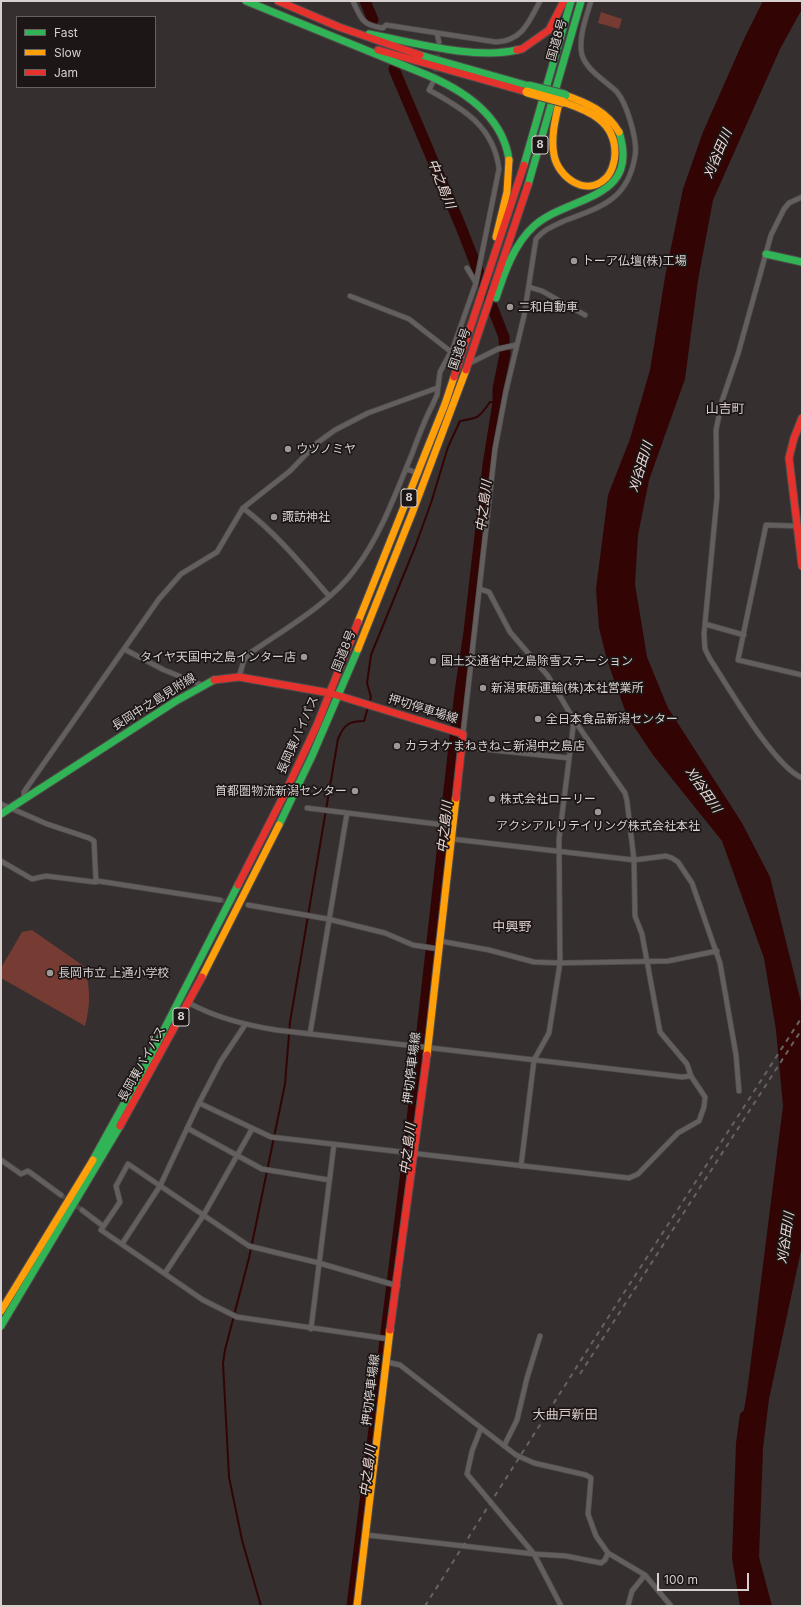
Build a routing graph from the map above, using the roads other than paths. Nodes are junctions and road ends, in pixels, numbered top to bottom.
1 (246, 1) edge
2 (278, 1) edge
3 (352, 1) edge
4 (540, 1) edge
5 (564, 1) edge
6 (571, 1) edge
7 (581, 1) edge
8 (591, 1) edge
9 (578, 11) junction
10 (346, 30) junction
11 (437, 34) junction
12 (334, 37) junction
13 (439, 42) tunnel mouth
14 (433, 82) tunnel mouth
15 (528, 89) junction
16 (564, 99) junction
17 (802, 197) edge
18 (766, 254) junction
19 (802, 262) edge
20 (467, 268) dead end
21 (487, 278) junction
22 (476, 284) junction
23 (529, 287) junction
24 (496, 291) junction
25 (350, 296) dead end
26 (585, 315) dead end
27 (516, 345) junction
28 (450, 351) junction
29 (470, 360) junction
30 (437, 388) junction
31 (802, 418) edge
32 (406, 469) junction
33 (418, 473) junction
34 (243, 508) junction
35 (796, 526) junction
36 (802, 566) edge
37 (480, 590) junction
38 (329, 596) junction
39 (705, 624) junction
40 (744, 635) junction
41 (124, 648) junction
42 (802, 675) edge
43 (239, 677) junction
44 (202, 685) junction
45 (334, 695) junction
46 (574, 720) junction
47 (463, 734) junction
48 (463, 746) junction
49 (569, 758) junction
50 (802, 778) edge
51 (24, 799) junction
52 (1, 804) edge
53 (10, 808) junction
54 (307, 808) dead end
55 (1, 814) edge
56 (346, 814) junction
57 (453, 826) junction
58 (452, 839) junction
59 (559, 850) junction
60 (634, 860) junction
61 (1, 861) edge
62 (96, 882) junction
63 (220, 900) tunnel mouth
64 (248, 905) dead end
65 (328, 919) junction
66 (440, 945) junction
67 (717, 950) junction
68 (646, 961) junction
69 (560, 963) junction
70 (189, 1003) junction
71 (245, 1025) junction
72 (310, 1034) junction
73 (425, 1047) junction
74 (534, 1060) junction
75 (691, 1076) junction
76 (739, 1091) dead end
77 (199, 1103) junction
78 (187, 1128) junction
79 (252, 1129) junction
80 (334, 1144) junction
81 (414, 1154) junction
82 (237, 1156) junction
83 (1, 1160) edge
84 (520, 1166) junction
85 (329, 1180) junction
86 (160, 1186) junction
87 (61, 1195) tunnel mouth
88 (82, 1210) tunnel mouth
89 (203, 1216) junction
90 (103, 1226) junction
91 (122, 1244) junction
92 (319, 1263) junction
93 (165, 1273) junction
94 (398, 1286) junction
95 (1, 1311) edge
96 (1, 1326) edge
97 (311, 1329) junction
98 (540, 1336) dead end
99 (389, 1339) junction
100 (387, 1362) junction
101 (481, 1428) junction
102 (504, 1446) junction
103 (367, 1535) junction
104 (608, 1553) junction
105 (534, 1554) junction
106 (645, 1575) junction
107 (357, 1606) edge
108 (561, 1606) edge
109 (628, 1606) edge
110 (671, 1606) edge

1 - 12 main road
2 - 10 main road
3 - 11 street
4 - 11 street
5 - 10 main road
6 - 21 main road, 国道8号 / 8
7 - 9 main road, 国道8号 / 8
8 - 23 street
9 - 16 main road
9 - 24 main road, 国道8号 / 8
10 - 15 main road
11 - 13 street
12 - 15 main road
12 - 21 main road
14 - 22 street
15 - 16 main road, bridge
16 - 24 main road
17 - 18 street
18 - 19 main road
18 - 39 street
20 - 22 street
21 - 33 main road, 国道8号 / 8
22 - 28 street
23 - 26 street
23 - 27 street
24 - 29 main road, 国道8号 / 8
25 - 28 street
27 - 29 street
27 - 37 street
28 - 30 street
29 - 45 main road, 国道8号 / 8
30 - 32 street
30 - 34 street
31 - 35 main road
32 - 33 street
32 - 38 street
33 - 45 main road, 国道8号 / 8
34 - 38 street
34 - 41 street
35 - 36 main road
35 - 40 street
37 - 46 street
37 - 47 street
38 - 43 street
39 - 40 street
39 - 50 street
40 - 42 street
41 - 44 street
41 - 51 street
43 - 44 main road, 長岡中之島見附線
43 - 45 main road, 長岡中之島見附線
44 - 51 main road, 長岡中之島見附線
45 - 47 main road, 押切停車場線
45 - 70 main road, 長岡東バイパス / 8
45 - 95 main road, 長岡東バイパス / 8
46 - 49 street
46 - 60 street
47 - 48 main road, 押切停車場線
48 - 49 street
48 - 57 main road, 押切停車場線
49 - 59 street
51 - 53 main road, 長岡中之島見附線
52 - 53 street
53 - 55 main road, 長岡中之島見附線
53 - 62 street
54 - 56 street
56 - 57 street
56 - 65 street
57 - 58 main road, 押切停車場線
58 - 59 street
58 - 66 main road, 押切停車場線
59 - 60 street
59 - 69 street
60 - 67 street
60 - 68 street
61 - 62 street
62 - 63 street
64 - 65 street
65 - 66 street
65 - 72 street
66 - 69 street
66 - 73 main road, 押切停車場線
67 - 68 street
67 - 76 street
68 - 69 street
68 - 75 street
69 - 74 street
70 - 71 street
70 - 96 main road, 長岡東バイパス / 8
71 - 72 street
71 - 77 street
72 - 73 street
73 - 74 street
73 - 81 main road, 押切停車場線
74 - 75 street
74 - 84 street
75 - 84 street
77 - 78 street
77 - 79 street
78 - 82 street
78 - 86 street
79 - 80 street
79 - 82 street
80 - 81 street
80 - 85 street
81 - 84 street
81 - 94 main road, 押切停車場線
82 - 85 street
82 - 89 street
83 - 87 street
85 - 92 street
86 - 89 street
86 - 90 street
86 - 91 street
88 - 90 street
89 - 92 street
89 - 93 street
90 - 91 street
91 - 93 street
92 - 94 street
92 - 97 street
93 - 97 street
94 - 99 main road, 押切停車場線
97 - 99 street
98 - 102 street
99 - 100 main road, 押切停車場線
100 - 101 street
100 - 103 main road, 押切停車場線
101 - 102 street
101 - 105 street
102 - 104 street
103 - 105 street
103 - 107 main road, 押切停車場線
104 - 105 street
104 - 106 street
105 - 108 street
106 - 109 street
106 - 110 street

